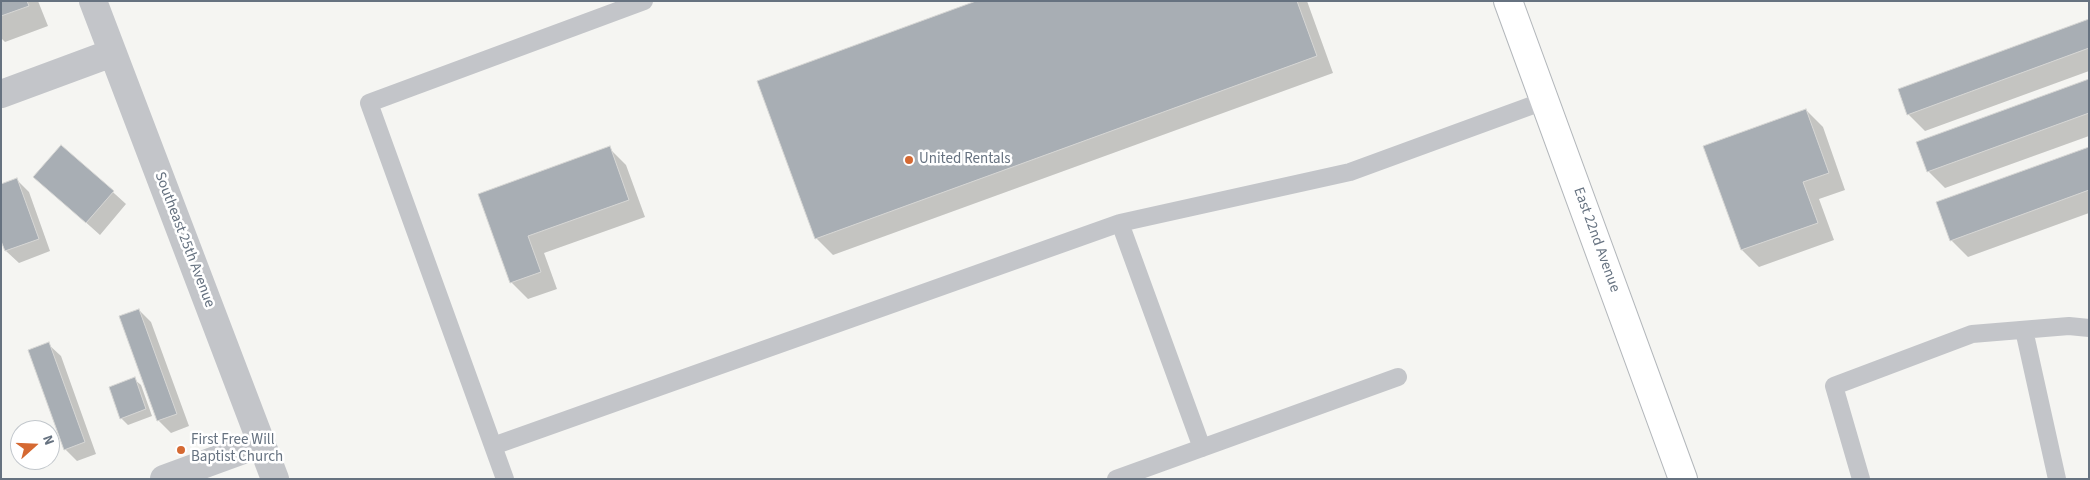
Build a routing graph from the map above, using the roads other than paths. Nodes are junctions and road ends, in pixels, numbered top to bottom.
1 (94, 1) edge
2 (644, 1) edge
3 (1508, 1) edge
4 (112, 53) junction
5 (1, 94) edge
6 (1544, 101) junction
7 (1120, 223) junction
8 (2089, 328) edge
9 (2024, 330) junction
10 (1398, 377) dead end
11 (262, 443) junction
12 (494, 446) junction
13 (1202, 448) junction
14 (164, 479) edge
15 (275, 479) edge
16 (505, 479) edge
17 (1116, 479) edge
18 (1683, 479) edge
19 (1861, 479) edge
20 (2057, 479) edge

1 - 4 street, Southeast 25th Avenue
2 - 12 lane
3 - 6 street, East 22nd Avenue
4 - 5 street
4 - 11 street, Southeast 25th Avenue
6 - 7 lane
6 - 18 street, East 22nd Avenue
7 - 12 lane
7 - 13 lane
8 - 9 lane
9 - 19 lane
9 - 20 lane
10 - 13 lane
11 - 14 street
11 - 15 street, Southeast 25th Avenue
12 - 16 lane
13 - 17 lane

